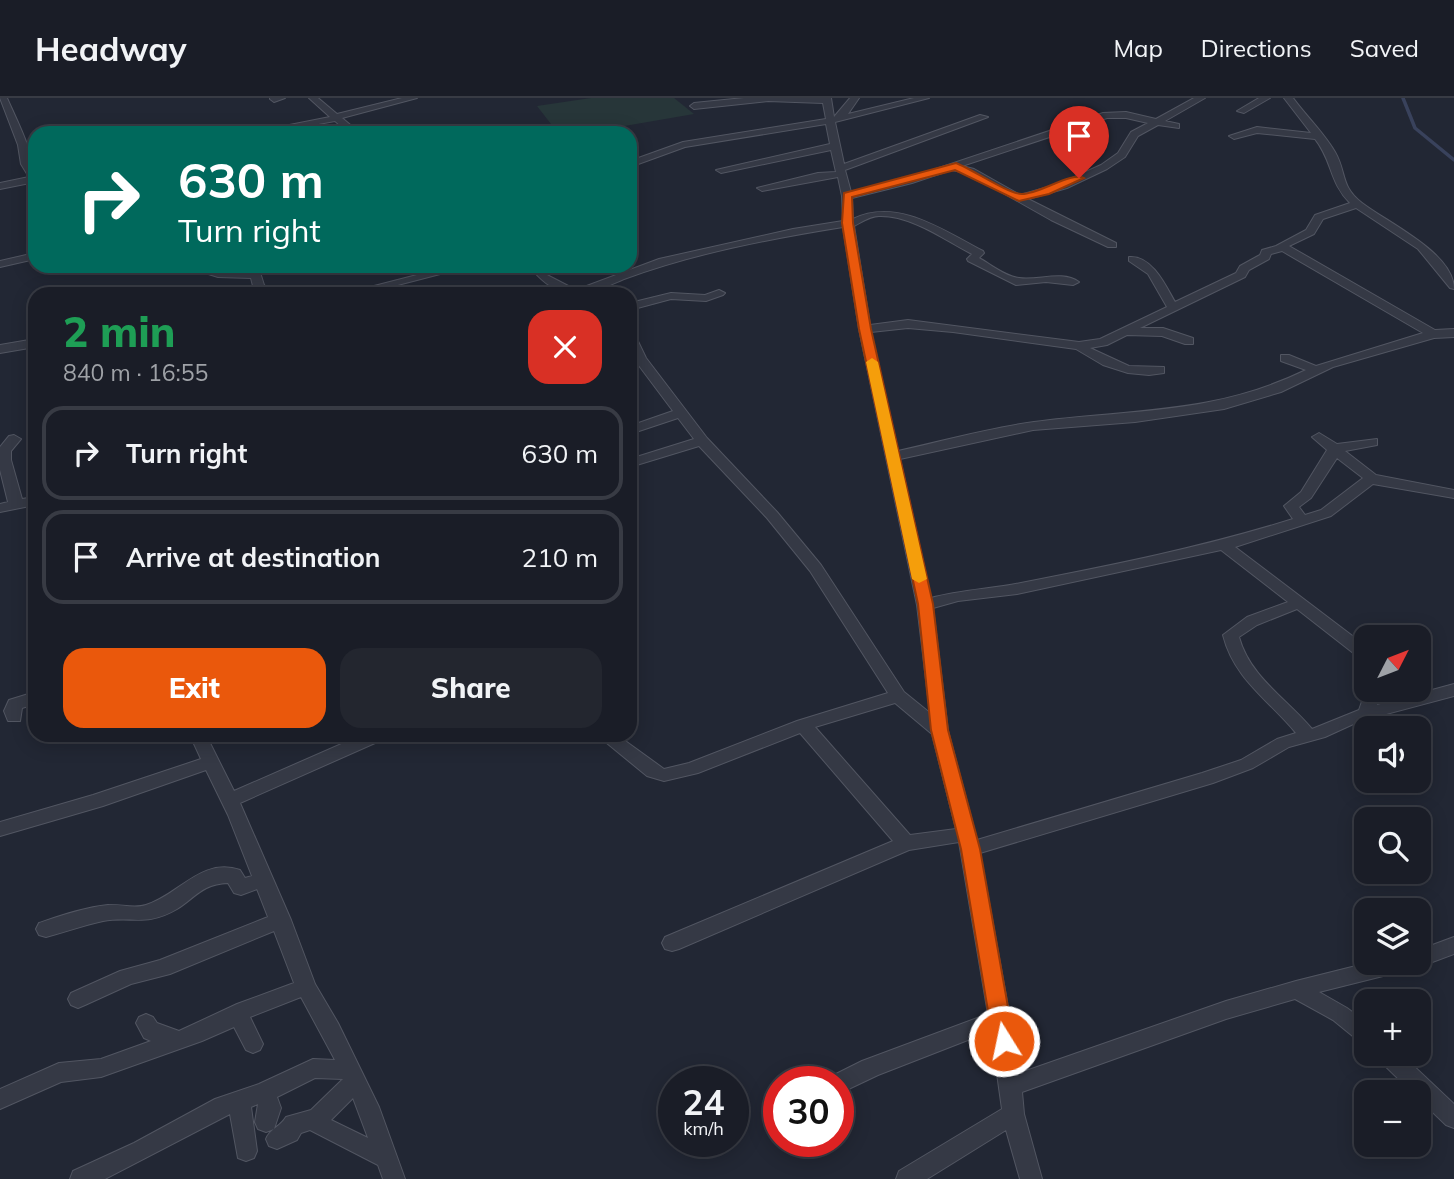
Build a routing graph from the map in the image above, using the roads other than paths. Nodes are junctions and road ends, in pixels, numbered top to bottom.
1 (4, 98) edge
2 (313, 98) edge
3 (413, 98) edge
4 (855, 98) edge
5 (925, 98) edge
6 (1201, 98) edge
7 (1266, 98) edge
8 (1277, 98) edge
9 (1289, 99) edge
10 (828, 100) edge
11 (694, 106) dead end
12 (1241, 111) dead end
13 (336, 117) junction
14 (983, 117) dead end
15 (834, 120) junction
16 (1156, 121) junction
17 (290, 126) edge
18 (346, 126) edge
19 (1176, 126) dead end
20 (1234, 135) dead end
21 (1321, 137) junction
22 (835, 146) junction
23 (637, 162) edge
24 (28, 167) edge
25 (947, 167) junction
26 (722, 170) dead end
27 (841, 171) junction
28 (28, 180) edge
29 (0, 186) edge
30 (762, 188) dead end
31 (847, 196) junction
32 (1019, 198) junction
33 (1358, 205) junction
34 (848, 224) junction
35 (1112, 245) dead end
36 (1283, 247) junction
37 (28, 254) edge
38 (1133, 258) dead end
39 (0, 264) edge
40 (637, 271) edge
41 (437, 273) edge
42 (631, 273) edge
43 (1073, 282) dead end
44 (1454, 286) edge
45 (378, 287) edge
46 (594, 287) edge
47 (719, 293) dead end
48 (637, 305) edge
49 (1173, 308) junction
50 (1153, 319) junction
51 (1125, 328) junction
52 (865, 329) junction
53 (1163, 332) junction
54 (1454, 333) edge
55 (1433, 334) junction
56 (1189, 341) dead end
57 (28, 344) edge
58 (0, 349) edge
59 (1084, 349) junction
60 (1285, 358) dead end
61 (637, 362) edge
62 (1160, 370) dead end
63 (1316, 370) junction
64 (680, 413) junction
65 (637, 428) edge
66 (1320, 438) dead end
67 (14, 439) dead end
68 (702, 441) junction
69 (1372, 442) dead end
70 (1334, 450) junction
71 (894, 456) junction
72 (637, 461) edge
73 (1374, 480) junction
74 (1454, 494) edge
75 (28, 502) edge
76 (16, 505) junction
77 (0, 508) edge
78 (1301, 520) junction
79 (1224, 545) junction
80 (1299, 603) junction
81 (925, 604) junction
82 (1354, 645) edge
83 (1454, 691) edge
84 (898, 696) junction
85 (28, 700) edge
86 (1369, 702) edge
87 (1366, 713) junction
88 (15, 717) dead end
89 (803, 725) junction
90 (940, 730) junction
91 (1308, 736) junction
92 (201, 742) edge
93 (362, 742) edge
94 (614, 742) edge
95 (210, 762) junction
96 (229, 801) junction
97 (0, 829) edge
98 (968, 841) junction
99 (906, 843) junction
100 (264, 879) junction
101 (281, 920) junction
102 (46, 929) dead end
103 (672, 943) dead end
104 (1454, 945) edge
105 (1431, 954) edge
106 (1356, 975) edge
107 (306, 987) junction
108 (1296, 990) junction
109 (78, 999) dead end
110 (229, 1013) junction
111 (1000, 1019) junction
112 (146, 1023) dead end
113 (1354, 1025) edge
114 (177, 1041) junction
115 (253, 1044) dead end
116 (1400, 1066) edge
117 (353, 1076) junction
118 (854, 1076) edge
119 (1011, 1086) junction
120 (265, 1092) junction
121 (0, 1098) edge
122 (239, 1101) junction
123 (1013, 1114) junction
124 (1454, 1118) edge
125 (317, 1119) junction
126 (246, 1151) dead end
127 (390, 1168) edge
128 (81, 1179) edge
129 (907, 1179) edge
130 (1031, 1179) edge

1 - 24 street
2 - 13 street
3 - 13 street
4 - 15 street
5 - 15 street
6 - 16 street
7 - 12 street
8 - 9 street
9 - 21 street
10 - 11 street
10 - 15 street
13 - 17 street
13 - 18 street
14 - 27 street
15 - 22 street
15 - 23 street
16 - 19 street
16 - 25 street
16 - 32 street
20 - 21 street
21 - 33 street
22 - 26 street
22 - 27 street
25 - 31 street
25 - 32 street
27 - 30 street
27 - 31 street
28 - 29 street
31 - 34 street
32 - 35 street
33 - 36 street
33 - 44 street
34 - 40 street
34 - 43 street
34 - 52 street
36 - 49 street
36 - 55 street
37 - 39 street
38 - 49 street
41 - 45 street
42 - 46 street
47 - 48 street
49 - 50 street
50 - 51 street
50 - 53 street
51 - 53 street
51 - 59 street
52 - 59 street
52 - 71 street
53 - 56 street
54 - 55 street
55 - 63 street
57 - 58 street
59 - 62 street
60 - 63 street
61 - 64 street
63 - 71 street
64 - 65 street
64 - 68 street
66 - 70 street
67 - 76 street
68 - 72 street
68 - 84 street
69 - 70 street
70 - 73 street
70 - 78 street
71 - 81 street
73 - 74 street
73 - 78 street
75 - 76 street
76 - 77 street
78 - 79 street
79 - 80 street
79 - 81 street
80 - 82 street
80 - 91 street
81 - 90 street
83 - 87 street
84 - 89 street
84 - 90 street
85 - 88 street
86 - 87 street
87 - 91 street
89 - 94 street
89 - 99 street
90 - 98 street
91 - 98 street
92 - 95 street
93 - 96 street
95 - 96 street
95 - 97 street
96 - 100 street
98 - 99 street
98 - 111 street
99 - 103 street
100 - 101 street
100 - 102 street
101 - 107 street
101 - 109 street
104 - 105 street
106 - 108 street
107 - 110 street
107 - 117 street
108 - 113 street
108 - 119 street
110 - 114 street
110 - 115 street
111 - 118 street
111 - 119 street
112 - 114 street
114 - 121 street
116 - 124 street
117 - 120 street
117 - 125 street
117 - 127 street
119 - 123 street
120 - 122 street
120 - 125 street
122 - 126 street
122 - 128 street
123 - 129 street
123 - 130 street
125 - 127 street

